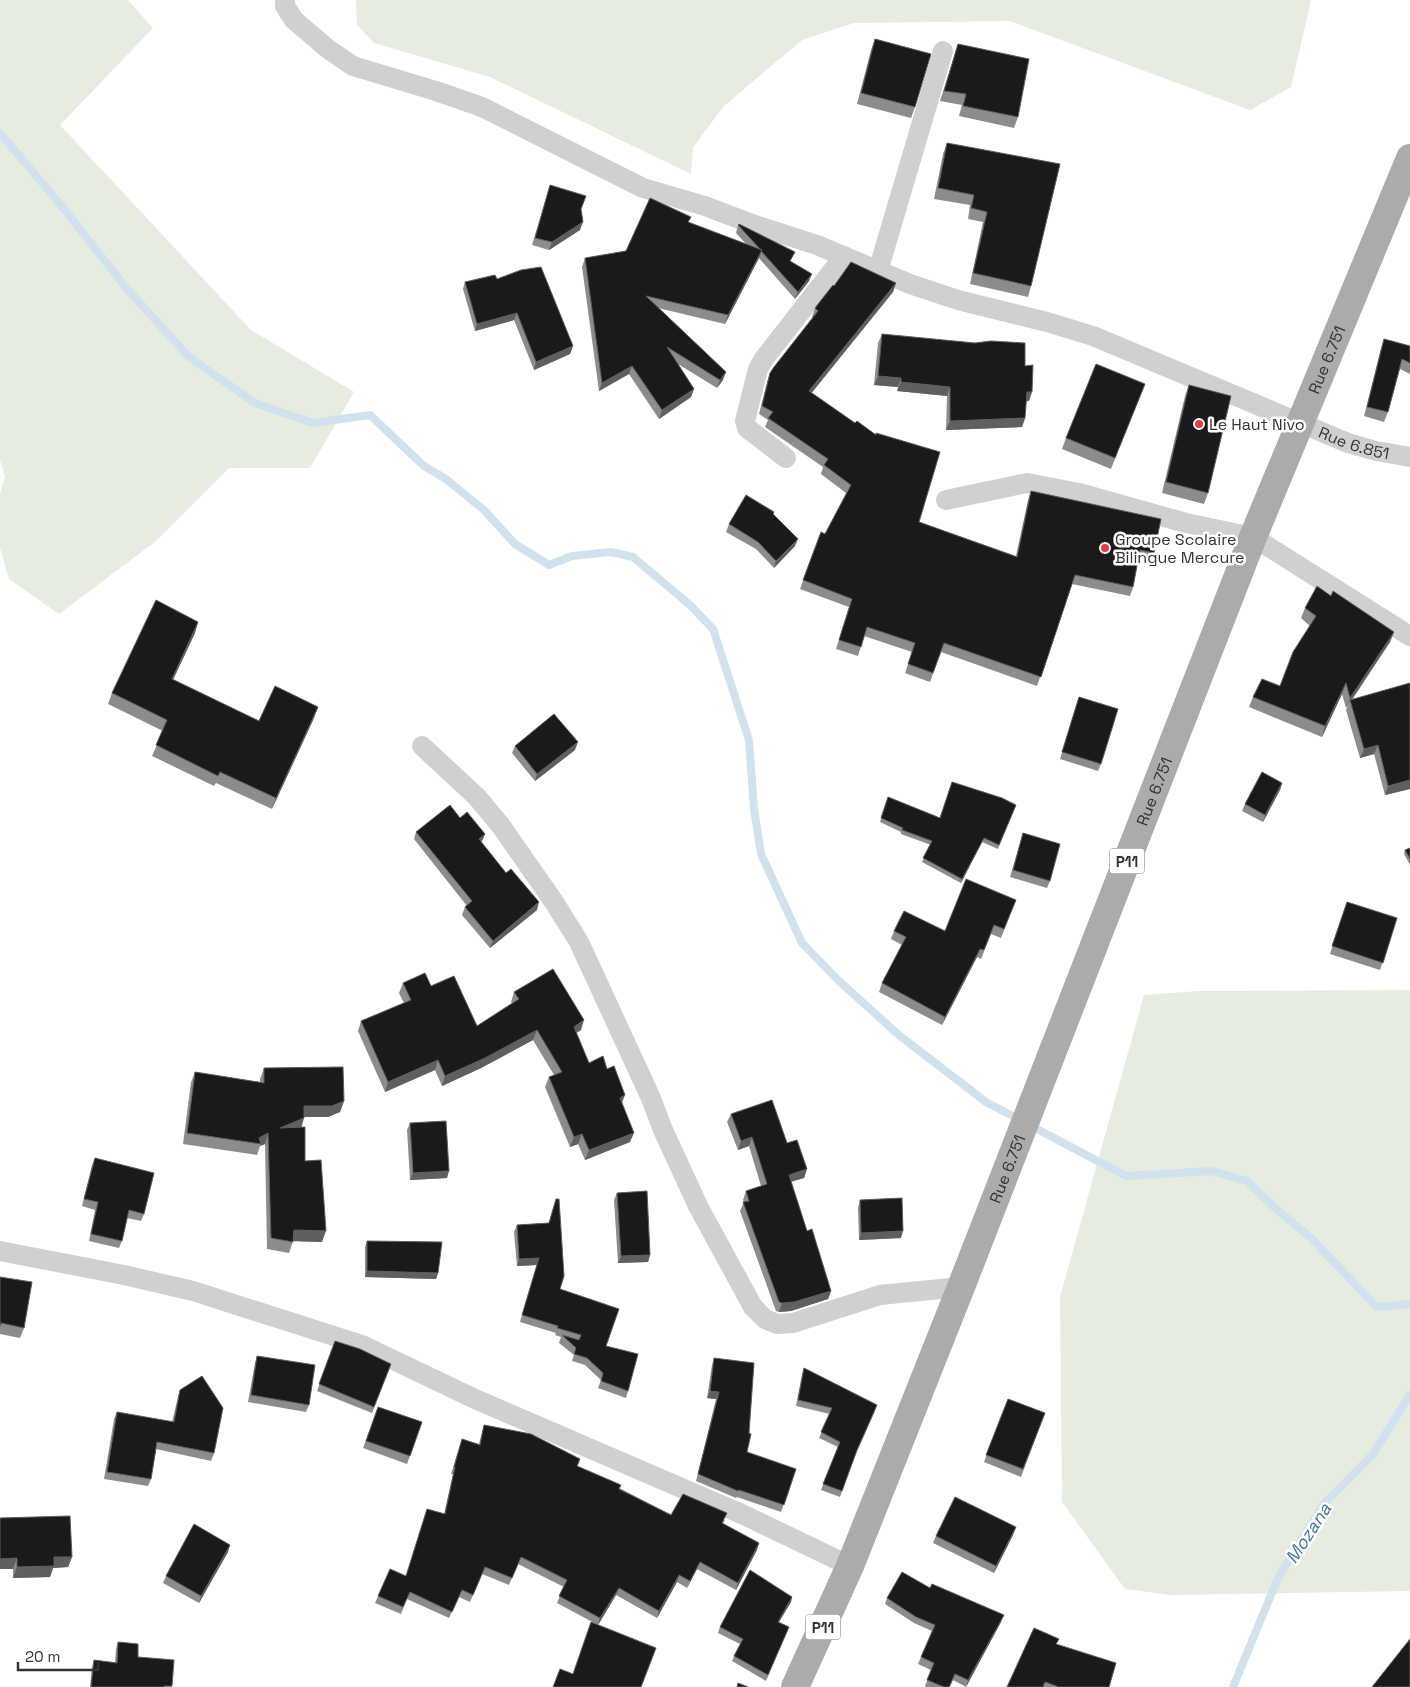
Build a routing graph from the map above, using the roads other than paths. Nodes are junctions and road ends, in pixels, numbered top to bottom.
1 (284, 0) edge
2 (942, 51) dead end
3 (1410, 158) edge
4 (1402, 200) edge
5 (844, 256) junction
6 (878, 271) junction
7 (1300, 424) junction
8 (1410, 457) edge
9 (786, 458) dead end
10 (946, 500) dead end
11 (1253, 537) junction
12 (1410, 636) edge
13 (422, 746) dead end
14 (0, 1251) edge
15 (961, 1287) junction
16 (850, 1566) junction
17 (796, 1687) edge

1 - 5 street, Rue 6.851
2 - 6 street
3 - 4 main road, Rue 6.751 / P11
4 - 7 main road, Rue 6.751 / P11
5 - 6 street, Rue 6.851
5 - 9 street
6 - 7 street, Rue 6.851
7 - 8 street, Rue 6.851
7 - 11 main road, Rue 6.751 / P11
10 - 11 street
11 - 12 street
11 - 15 main road, Rue 6.751 / P11
13 - 15 street
14 - 16 street
15 - 16 main road, Rue 6.751 / P11
16 - 17 main road, P11

